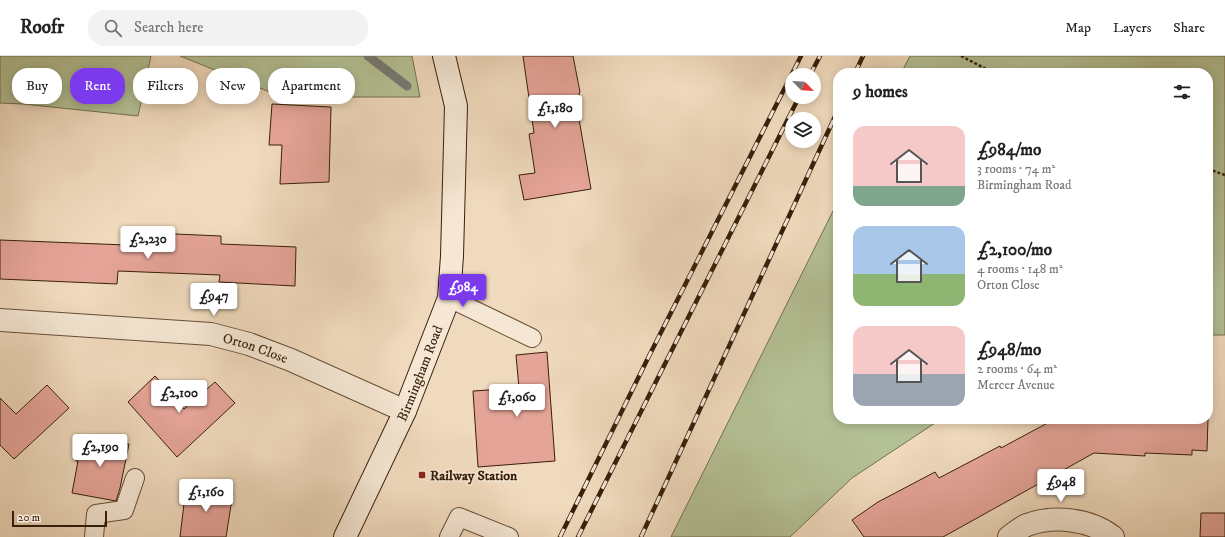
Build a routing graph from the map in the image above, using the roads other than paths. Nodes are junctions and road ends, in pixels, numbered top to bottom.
1 (444, 56) edge
2 (449, 298) junction
3 (0, 320) edge
4 (532, 338) dead end
5 (405, 411) junction
6 (135, 478) dead end
7 (94, 537) edge
8 (345, 537) edge
9 (450, 537) edge
10 (509, 537) edge
11 (1010, 537) edge
12 (1113, 537) edge

1 - 2 street, Birmingham Road
2 - 4 lane
2 - 5 street, Birmingham Road
3 - 5 street, Orton Close
5 - 8 street, Birmingham Road
6 - 7 lane
9 - 10 lane
11 - 12 street

